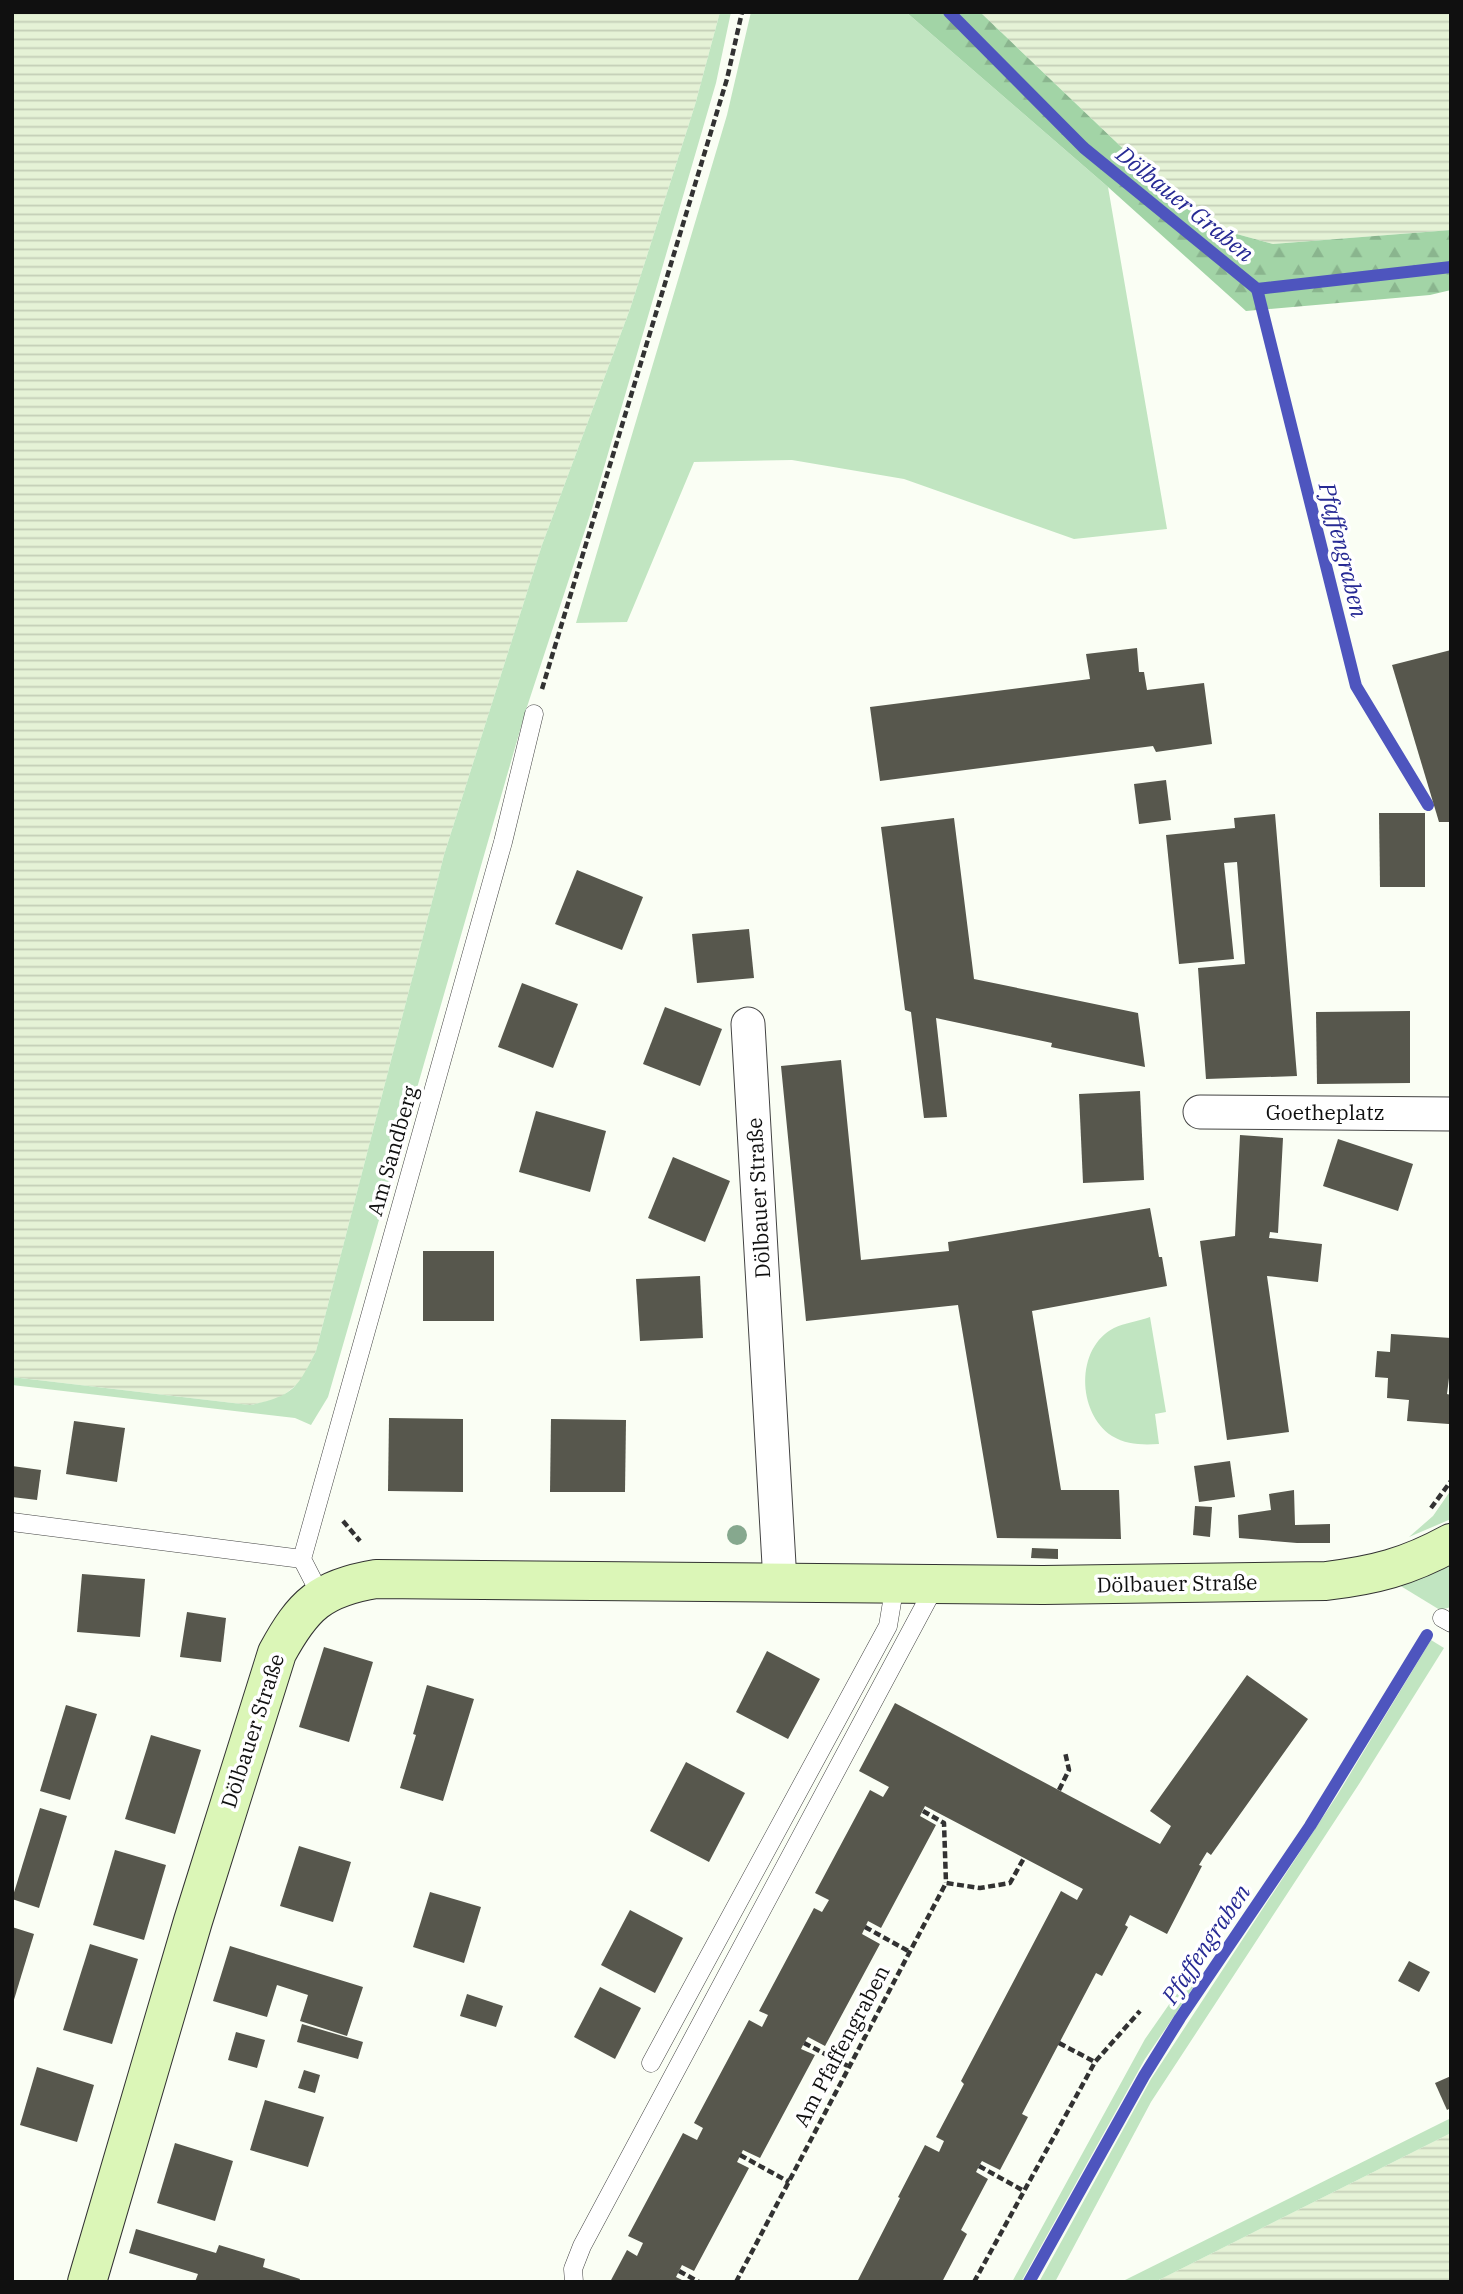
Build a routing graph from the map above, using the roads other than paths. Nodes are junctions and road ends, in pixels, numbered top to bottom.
1 (534, 715) road end
2 (748, 1024) dead end
3 (1200, 1112) dead end
4 (1451, 1114) edge
5 (12, 1522) edge
6 (1451, 1543) edge
7 (302, 1559) junction
8 (780, 1582) junction
9 (895, 1584) junction
10 (936, 1584) junction
11 (321, 1596) junction
12 (651, 2063) dead end
13 (87, 2282) edge
14 (574, 2282) edge

1 - 7 lane, Am Sandberg
2 - 8 street, Dölbauer Straße
3 - 4 street, Goetheplatz
5 - 7 lane
6 - 10 street, Dölbauer Straße
7 - 11 lane
8 - 9 street, Dölbauer Straße
8 - 11 street, Dölbauer Straße
9 - 10 street, Dölbauer Straße
9 - 12 lane
10 - 14 lane
11 - 13 street, Dölbauer Straße

